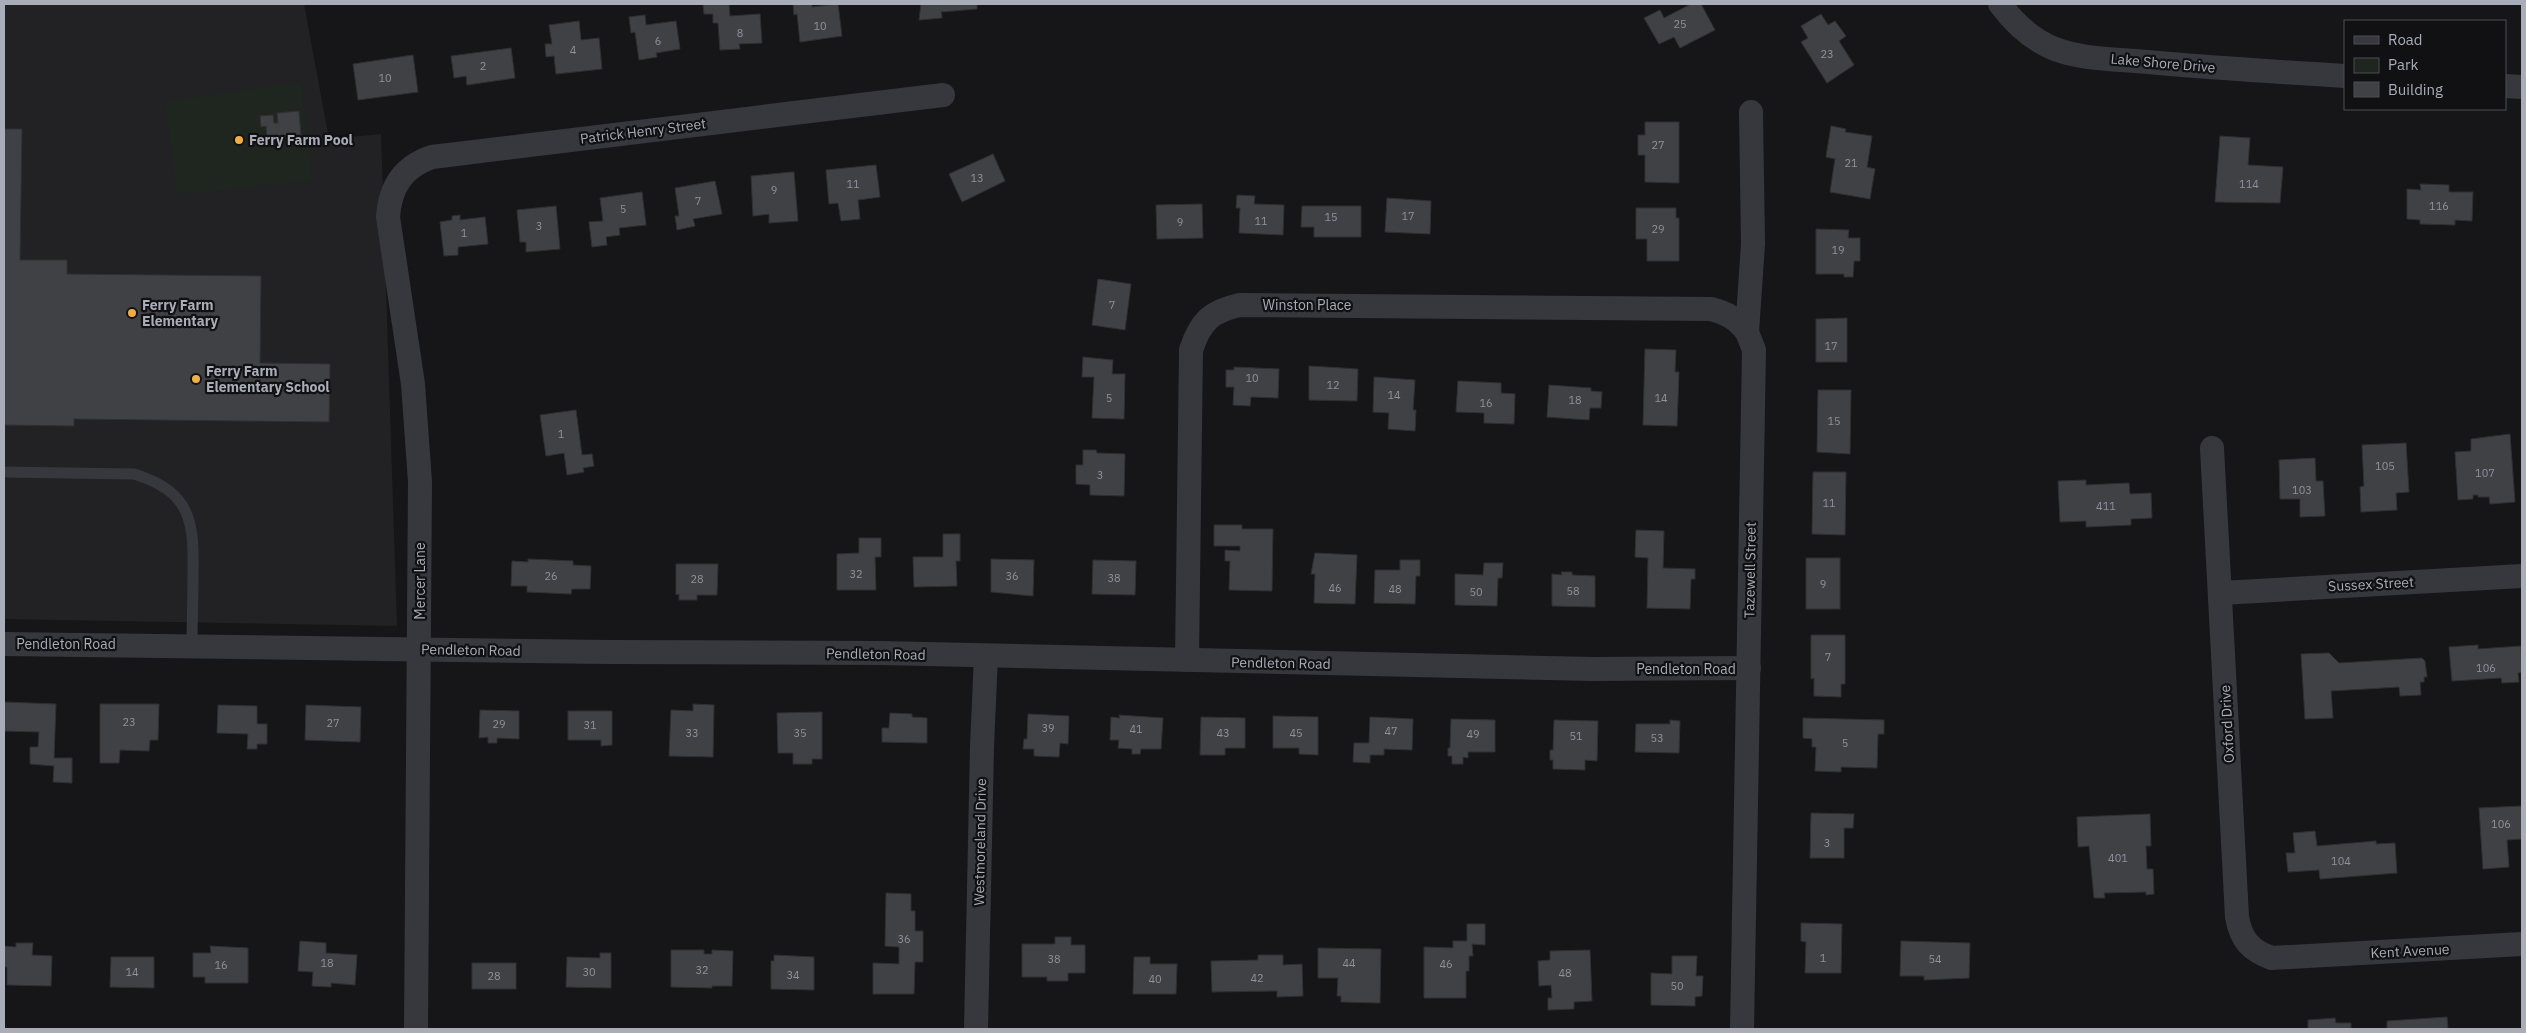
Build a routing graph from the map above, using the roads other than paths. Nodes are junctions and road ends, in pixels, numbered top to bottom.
1 (2000, 4) edge
2 (2344, 76) edge
3 (2506, 86) edge
4 (2522, 87) edge
5 (943, 95) dead end
6 (1751, 112) dead end
7 (389, 225) joint
8 (1747, 332) junction
9 (2212, 448) dead end
10 (4, 472) edge
11 (2522, 576) edge
12 (2221, 593) junction
13 (4, 644) edge
14 (192, 646) junction
15 (420, 649) junction
16 (986, 656) junction
17 (1187, 660) junction
18 (1749, 668) junction
19 (2522, 944) edge
20 (2297, 957) joint
21 (416, 1029) edge
22 (976, 1029) edge
23 (1742, 1029) edge

1 - 2 street, Lake Shore Drive
3 - 4 street
5 - 7 street, Patrick Henry Street
6 - 8 street, Tazewell Street
7 - 15 street, Mercer Lane
8 - 17 street, Winston Place
8 - 18 street, Tazewell Street
9 - 12 street, Oxford Drive
10 - 14 lane
11 - 12 street, Sussex Street
12 - 20 street, Oxford Drive
13 - 14 street, Pendleton Road
14 - 15 street, Pendleton Road
15 - 16 street, Pendleton Road
15 - 21 street, Mercer Lane
16 - 17 street, Pendleton Road
16 - 22 street, Westmoreland Drive
17 - 18 street, Pendleton Road
18 - 23 street, Tazewell Street
19 - 20 street, Kent Avenue

